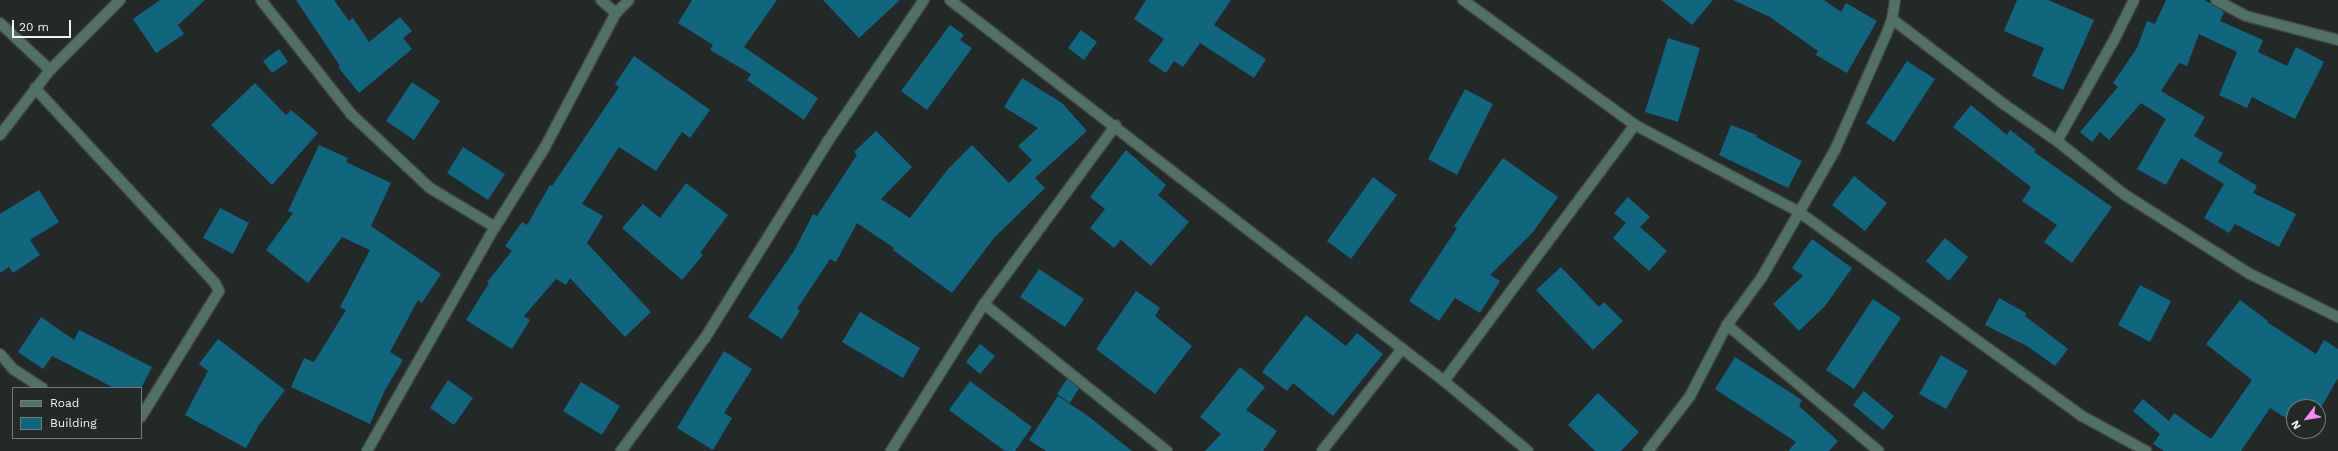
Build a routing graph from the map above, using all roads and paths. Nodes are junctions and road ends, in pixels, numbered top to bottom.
1 (120, 0) edge
2 (262, 0) edge
3 (601, 0) edge
4 (629, 0) edge
5 (924, 0) edge
6 (950, 0) edge
7 (1463, 0) edge
8 (1895, 0) edge
9 (2134, 0) edge
10 (2216, 0) edge
11 (616, 13) junction
12 (1892, 19) junction
13 (0, 23) edge
14 (2338, 40) edge
15 (50, 70) junction
16 (35, 88) junction
17 (1635, 125) junction
18 (1116, 126) junction
19 (0, 135) edge
20 (2057, 141) junction
21 (1799, 212) junction
22 (495, 227) junction
23 (984, 304) junction
24 (2338, 317) edge
25 (1727, 325) junction
26 (1402, 349) junction
27 (0, 354) edge
28 (1444, 381) junction
29 (40, 387) edge
30 (142, 415) edge
31 (367, 451) edge
32 (622, 451) edge
33 (891, 451) edge
34 (1167, 451) edge
35 (1322, 451) edge
36 (1528, 451) edge
37 (1648, 451) edge
38 (1879, 451) edge
39 (2146, 451) edge

1 - 15 street
2 - 22 street
3 - 11 street
4 - 11 street
5 - 32 street
6 - 18 street
7 - 17 street
8 - 12 street
9 - 20 street
10 - 14 street
11 - 22 street
12 - 20 street
12 - 21 street
13 - 15 street
15 - 16 street
16 - 19 street
16 - 30 street
17 - 21 street
17 - 28 street
18 - 23 street
18 - 26 street
20 - 24 street
21 - 25 street
21 - 39 street
22 - 31 street
23 - 33 street
23 - 34 street
25 - 37 street
25 - 38 street
26 - 28 street
26 - 35 street
27 - 29 street
28 - 36 street

